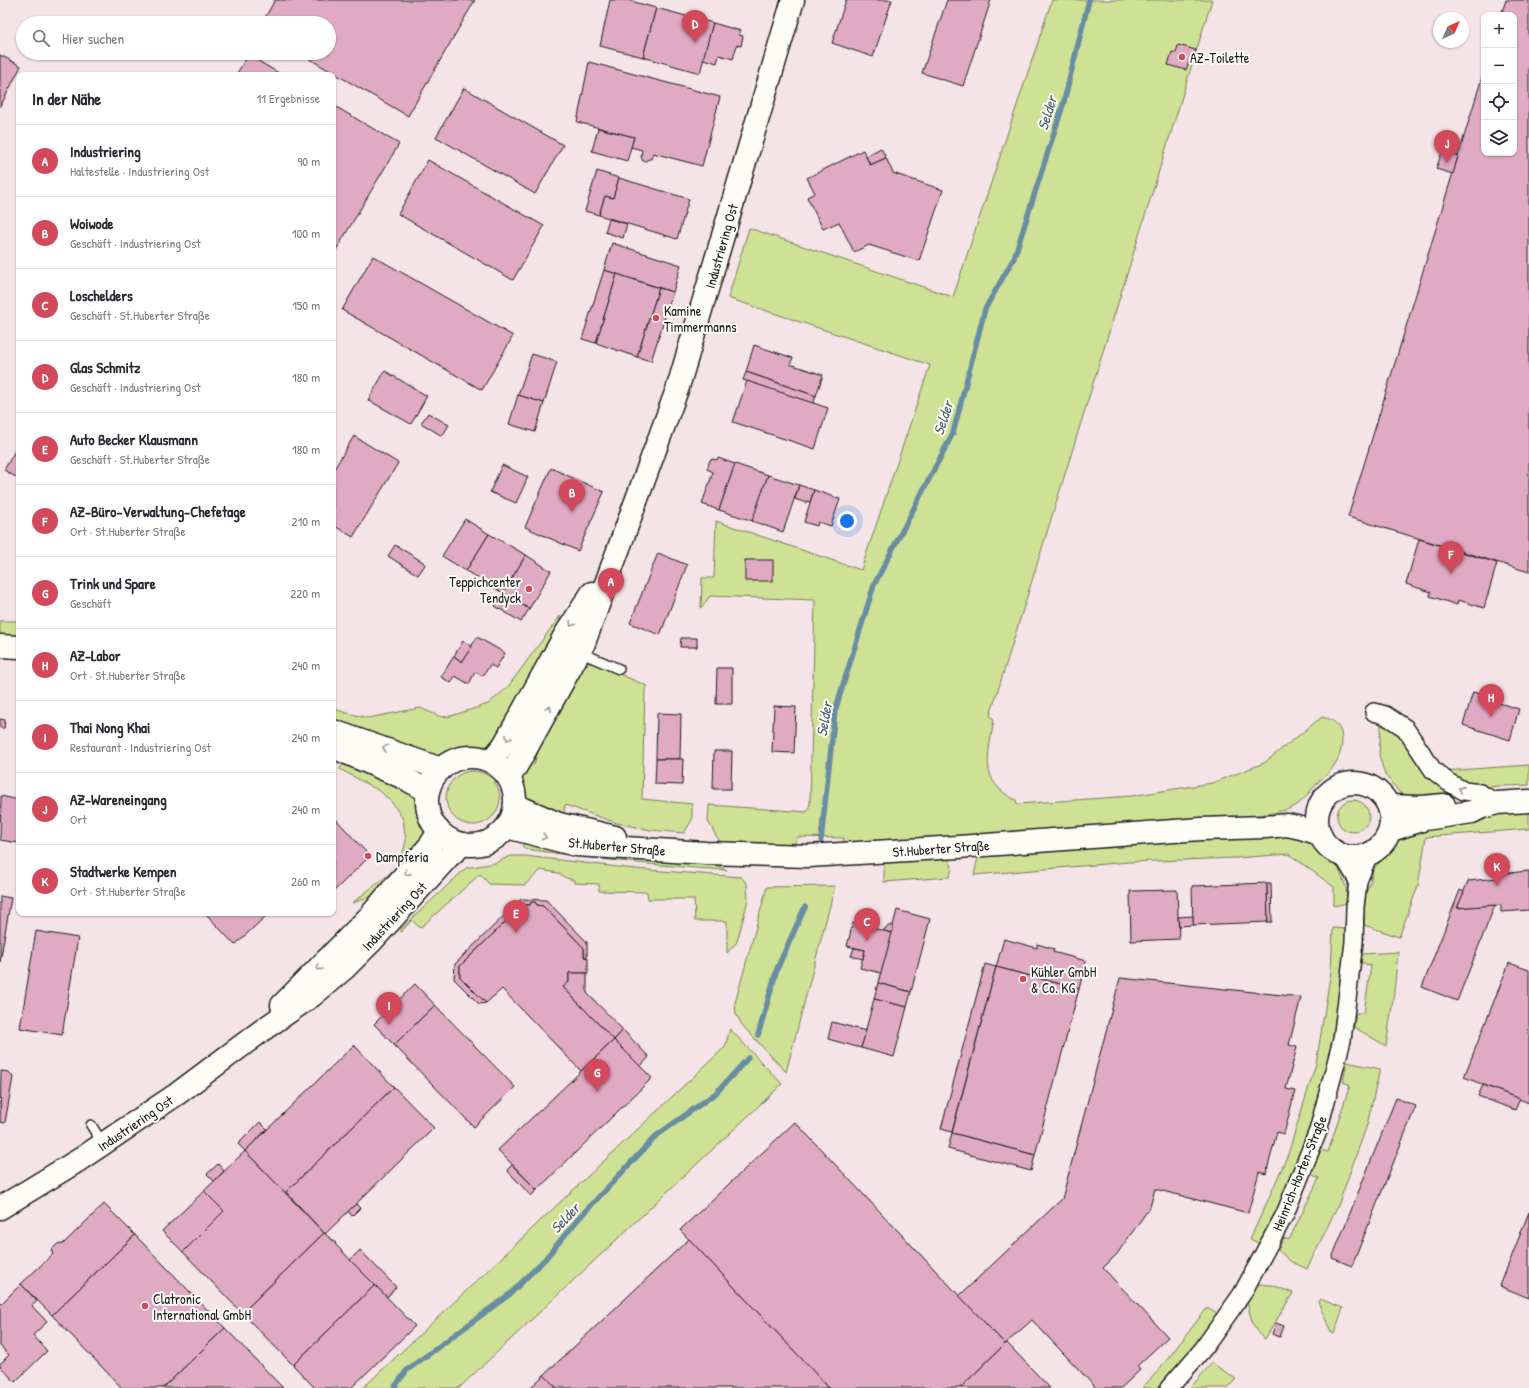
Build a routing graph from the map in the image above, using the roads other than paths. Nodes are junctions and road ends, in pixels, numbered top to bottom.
1 (793, 0) edge
2 (616, 556) junction
3 (0, 646) edge
4 (16, 647) edge
5 (578, 652) junction
6 (619, 669) dead end
7 (1374, 712) dead end
8 (336, 732) edge
9 (336, 748) edge
10 (491, 762) junction
11 (441, 769) junction
12 (509, 778) junction
13 (428, 792) junction
14 (1529, 801) edge
15 (1320, 804) junction
16 (515, 805) junction
17 (1490, 805) junction
18 (1390, 806) junction
19 (507, 827) junction
20 (1201, 829) junction
21 (1391, 830) junction
22 (439, 831) junction
23 (1320, 834) junction
24 (463, 844) junction
25 (681, 852) junction
26 (1369, 854) junction
27 (1343, 856) junction
28 (1358, 881) junction
29 (264, 1028) junction
30 (0, 1208) edge
31 (1169, 1388) edge

1 - 2 street, Industriering Ost
2 - 5 street, Industriering Ost
2 -> 10 street, Industriering Ost
3 - 4 street
5 - 6 lane
12 -> 5 street, Industriering Ost
17 -> 7 street
11 -> 8 street
9 - 13 street
10 - 11 street
10 - 12 street
11 - 13 street
12 - 16 street
13 - 22 street
14 - 17 street
15 - 18 street
15 - 20 street, St.Huberter Straße
15 - 23 street
16 - 19 street
16 - 25 street, St.Huberter Straße
17 - 18 street
17 - 21 street
18 - 21 street
19 - 24 street
19 -> 25 street, St.Huberter Straße
20 - 23 street, St.Huberter Straße
20 - 25 street, St.Huberter Straße
21 - 26 street
22 - 24 street
22 -> 29 street, Industriering Ost
23 - 27 street
24 - 29 street, Industriering Ost
26 - 27 street
26 - 28 street, Heinrich-Horten-Straße
27 - 28 street
28 - 31 street, Heinrich-Horten-Straße
29 - 30 street, Industriering Ost

